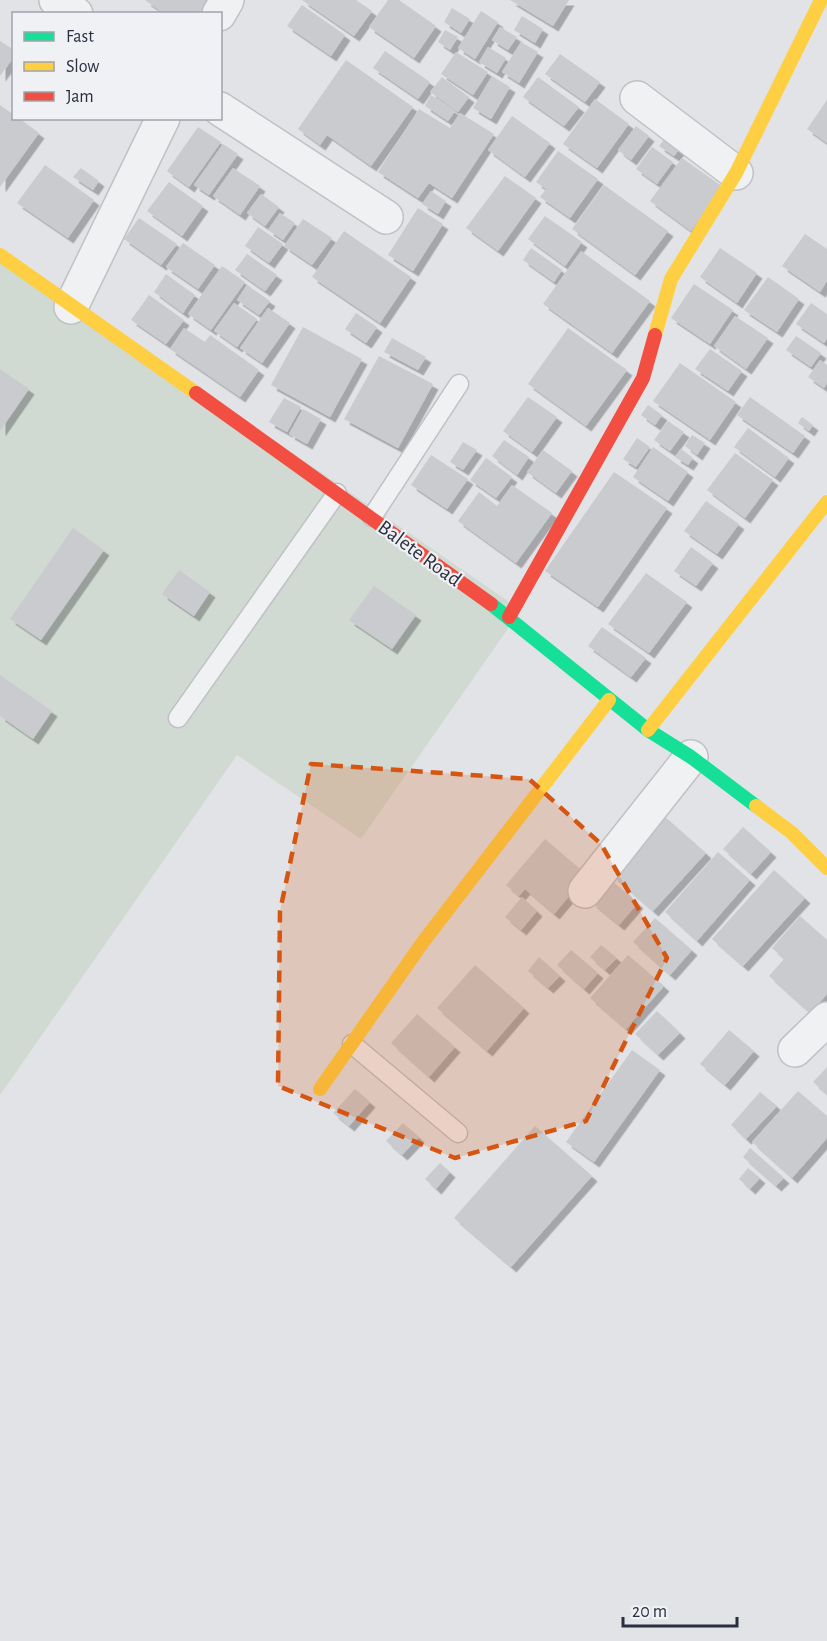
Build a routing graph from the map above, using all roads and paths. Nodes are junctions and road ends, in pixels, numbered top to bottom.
1 (56, 0) edge
2 (821, 0) edge
3 (73, 12) edge
4 (637, 98) dead end
5 (222, 111) edge
6 (162, 120) edge
7 (736, 172) junction
8 (386, 217) dead end
9 (0, 255) edge
10 (71, 307) junction
11 (459, 384) dead end
12 (337, 493) junction
13 (827, 502) edge
14 (372, 518) junction
15 (509, 617) junction
16 (609, 700) junction
17 (178, 718) dead end
18 (648, 730) junction
19 (691, 757) junction
20 (827, 868) edge
21 (585, 891) dead end
22 (827, 1019) edge
23 (352, 1044) junction
24 (795, 1050) dead end
25 (320, 1089) dead end
26 (458, 1132) dead end

1 - 3 street
2 - 7 street
4 - 7 street
5 - 8 street
6 - 10 street
7 - 15 street
9 - 10 street, Balete Road
10 - 12 street, Balete Road
11 - 14 lane
12 - 14 street, Balete Road
12 - 17 lane
13 - 18 street
14 - 15 street, Balete Road
15 - 16 street, Balete Road
16 - 18 street, Balete Road
16 - 23 street
18 - 19 street, Balete Road
19 - 20 street, Balete Road
19 - 21 street
22 - 24 street
23 - 25 street
23 - 26 lane

